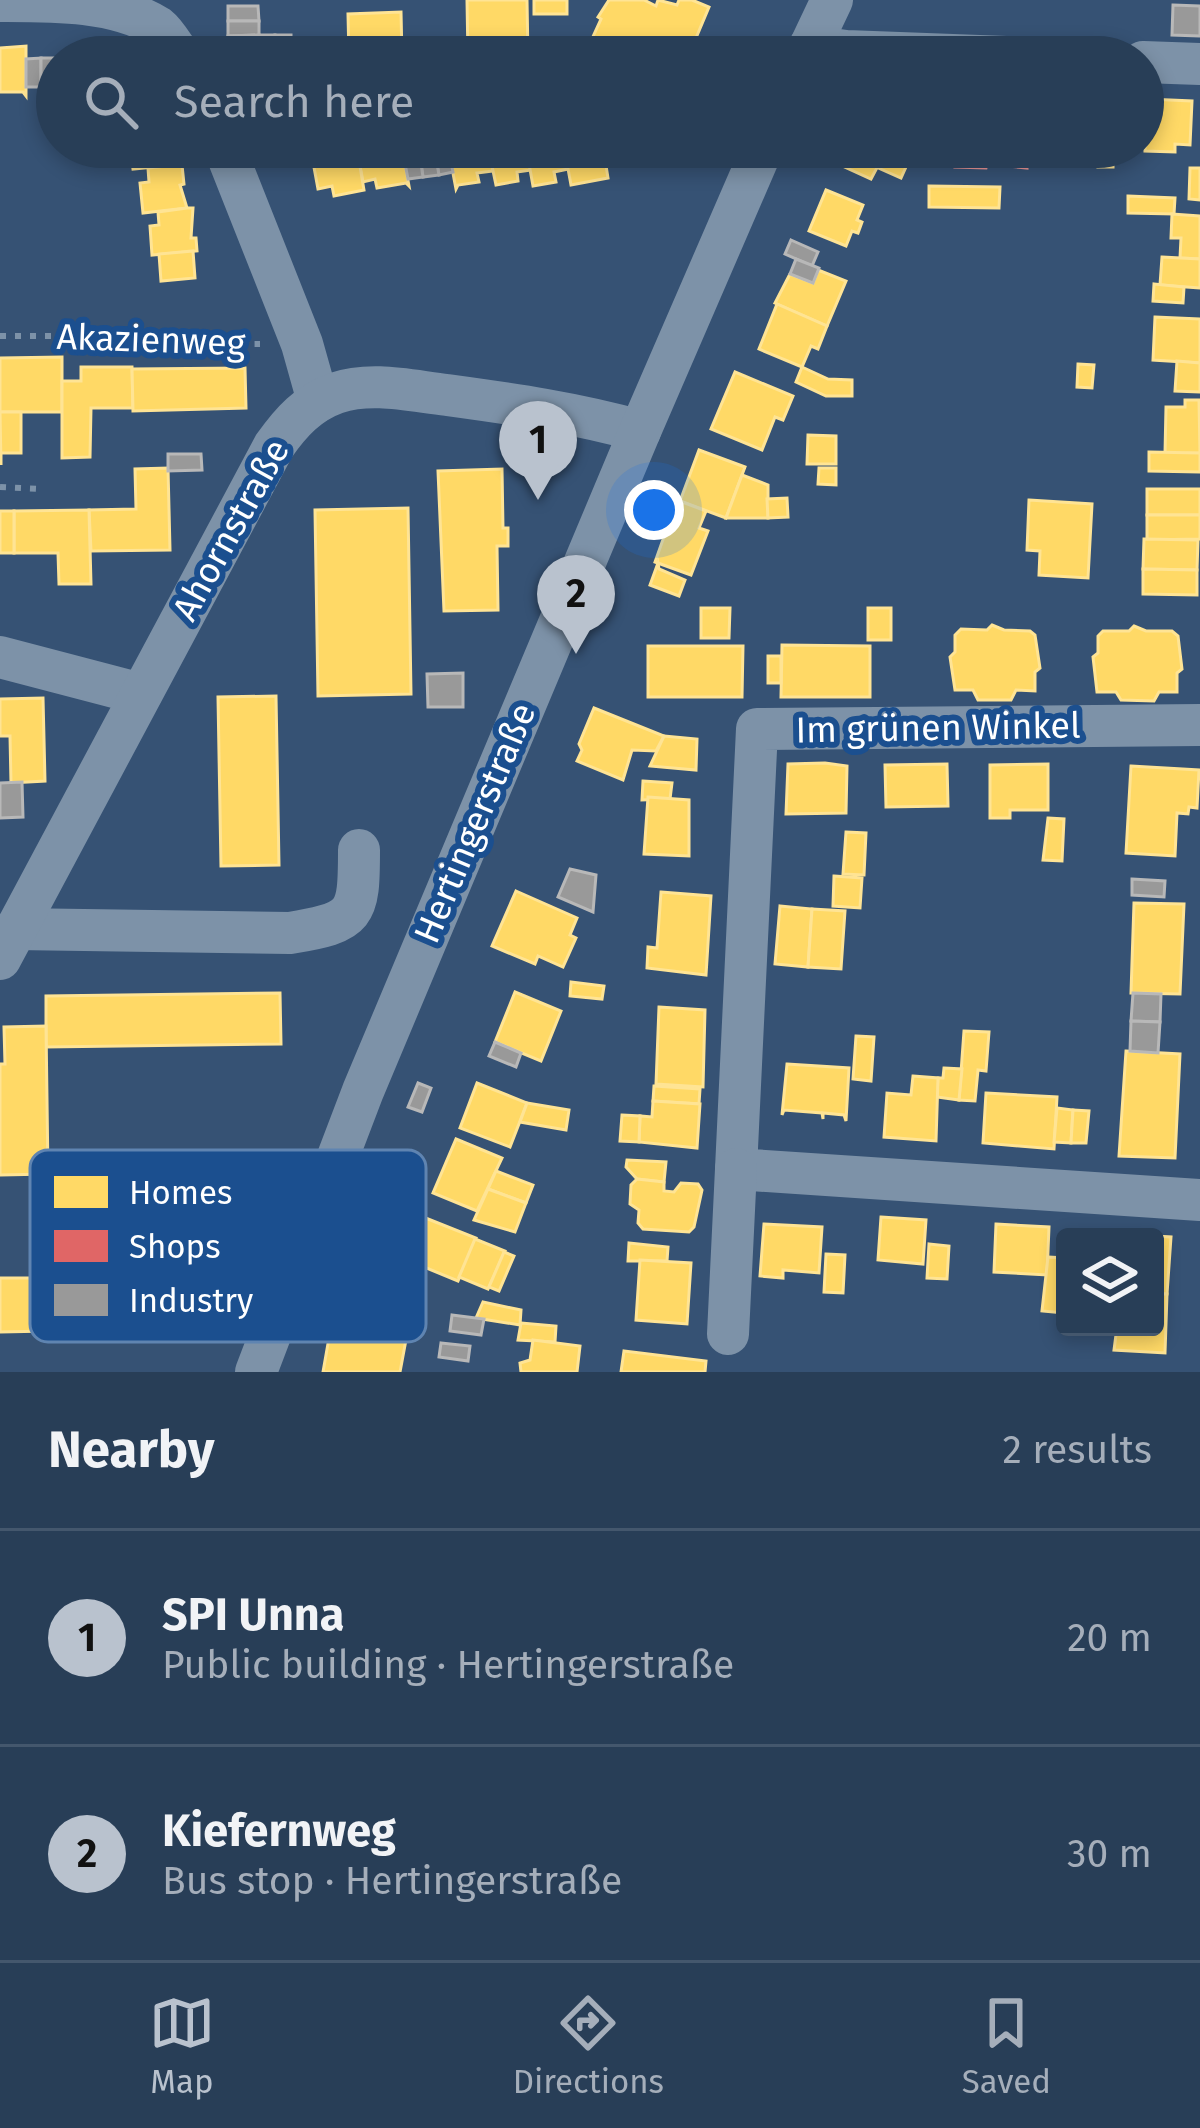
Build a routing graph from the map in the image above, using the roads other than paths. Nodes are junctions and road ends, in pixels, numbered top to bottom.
1 (832, 0) edge
2 (0, 2) edge
3 (165, 36) edge
4 (815, 36) edge
5 (1164, 63) edge
6 (1200, 64) edge
7 (232, 168) edge
8 (754, 168) edge
9 (318, 401) junction
10 (640, 430) junction
11 (0, 657) edge
12 (141, 694) junction
13 (1200, 725) edge
14 (359, 850) dead end
15 (8, 944) edge
16 (340, 1150) edge
17 (736, 1169) junction
18 (1200, 1200) edge
19 (728, 1334) dead end
20 (267, 1342) edge
21 (256, 1372) edge

1 - 4 street
2 - 3 street
5 - 6 street
7 - 9 street
8 - 10 street, Hertingerstraße
9 - 10 street
9 - 12 street, Ahornstraße
10 - 16 street, Hertingerstraße
11 - 12 street
12 - 15 street, Ahornstraße
13 - 17 street, Im grünen Winkel
14 - 15 street
17 - 18 street
17 - 19 street, Im grünen Winkel
20 - 21 street, Hertingerstraße

